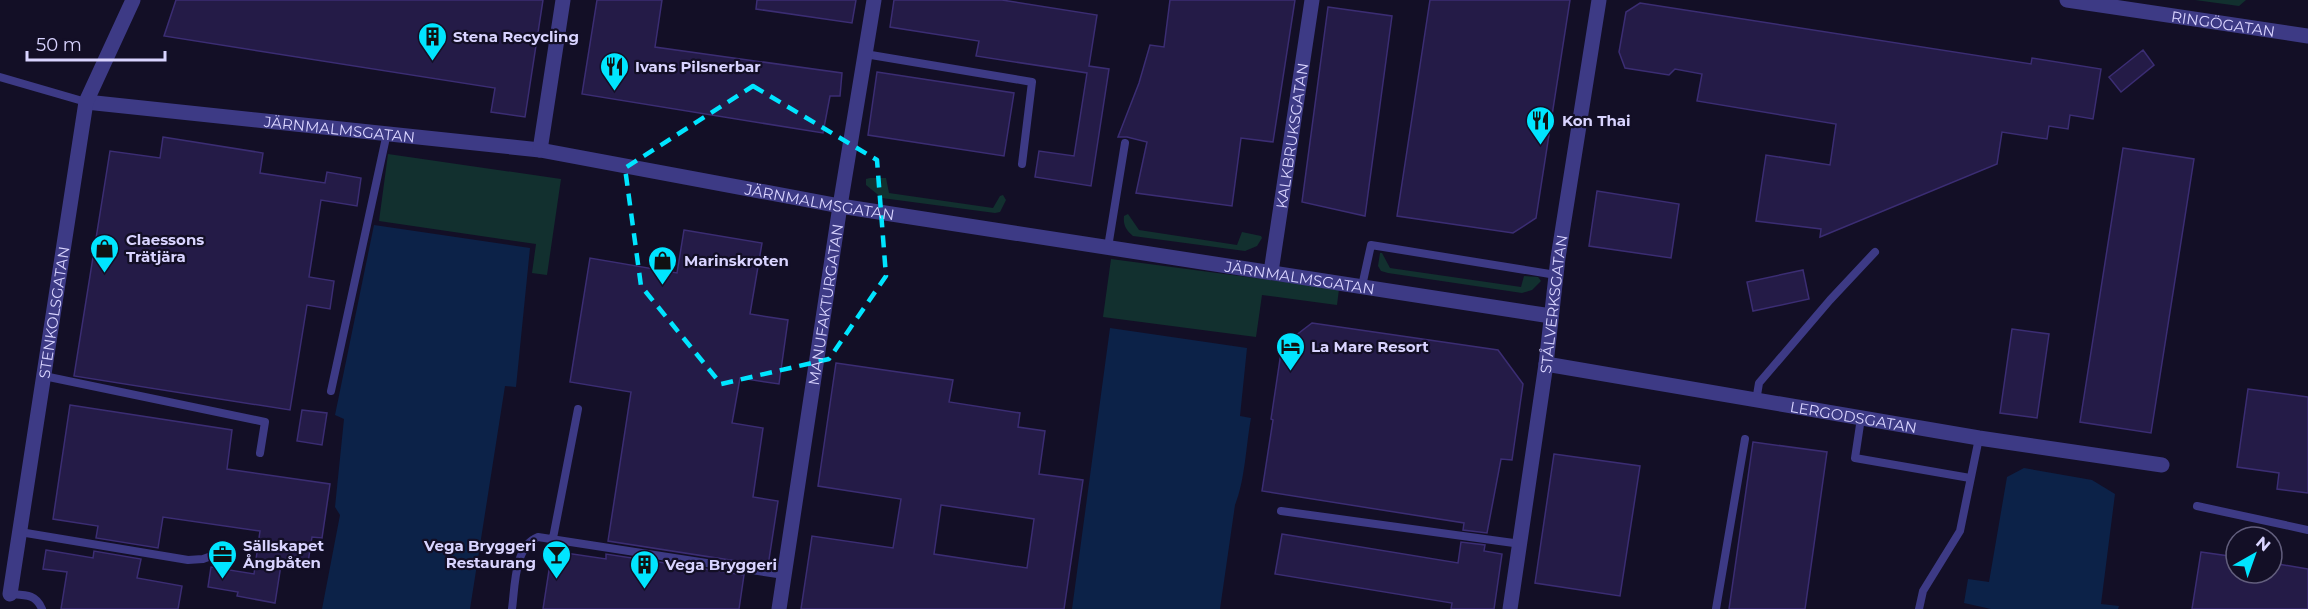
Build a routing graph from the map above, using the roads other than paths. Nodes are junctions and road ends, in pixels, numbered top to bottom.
1 (133, 0) edge
2 (563, 0) edge
3 (873, 0) edge
4 (1312, 0) edge
5 (1599, 0) edge
6 (2067, 0) edge
7 (2118, 4) edge
8 (2308, 36) edge
9 (865, 54) junction
10 (0, 77) edge
11 (86, 102) junction
12 (387, 133) junction
13 (1125, 143) dead end
14 (540, 150) junction
15 (1022, 164) dead end
16 (840, 206) junction
17 (1108, 247) junction
18 (1875, 252) dead end
19 (1271, 272) junction
20 (1556, 275) junction
21 (1362, 286) junction
22 (1551, 316) junction
23 (1546, 364) junction
24 (44, 376) junction
25 (331, 391) dead end
26 (1756, 401) junction
27 (578, 409) dead end
28 (1861, 418) junction
29 (1979, 438) junction
30 (1745, 439) dead end
31 (260, 453) dead end
32 (2162, 465) dead end
33 (1970, 478) junction
34 (2197, 506) dead end
35 (1281, 512) dead end
36 (2308, 530) edge
37 (20, 532) junction
38 (553, 538) junction
39 (1521, 544) junction
40 (228, 550) dead end
41 (784, 575) junction
42 (10, 594) joint
43 (42, 609) edge
44 (512, 609) edge
45 (779, 609) edge
46 (1510, 609) edge
47 (1716, 609) edge
48 (1919, 609) edge

1 - 11 street, STENKOLSGATAN
2 - 14 street
3 - 9 street, MANUFAKTURGATAN
4 - 19 street, KALKBRUKSGATAN
5 - 20 street, STÅLVERKSGATAN
6 - 7 street, RINGÖGATAN
7 - 8 street, RINGÖGATAN
9 - 15 lane
9 - 16 street, MANUFAKTURGATAN
10 - 11 lane
11 - 12 street, JÄRNMALMSGATAN
11 - 24 street, STENKOLSGATAN
12 - 14 street, JÄRNMALMSGATAN
12 - 25 lane
13 - 17 lane
14 - 16 street, JÄRNMALMSGATAN
16 - 17 street, JÄRNMALMSGATAN
16 - 41 street, MANUFAKTURGATAN
17 - 19 street, JÄRNMALMSGATAN
18 - 26 lane
19 - 21 street, JÄRNMALMSGATAN
20 - 21 lane
20 - 22 street, STÅLVERKSGATAN
21 - 22 street, JÄRNMALMSGATAN
22 - 23 street, STÅLVERKSGATAN
23 - 26 street, LERGODSGATAN
23 - 39 street, STÅLVERKSGATAN
24 - 31 lane
24 - 37 street, STENKOLSGATAN
26 - 28 street, LERGODSGATAN
27 - 38 lane
28 - 29 street, LERGODSGATAN
28 - 33 lane
29 - 32 street, LERGODSGATAN
29 - 33 lane
30 - 47 lane
33 - 48 lane
34 - 36 lane
35 - 39 lane
37 - 40 lane
37 - 42 street, STENKOLSGATAN
38 - 41 lane
38 - 44 lane
39 - 46 street, STÅLVERKSGATAN
41 - 45 street, MANUFAKTURGATAN
42 - 43 lane, STENKOLSGATAN

